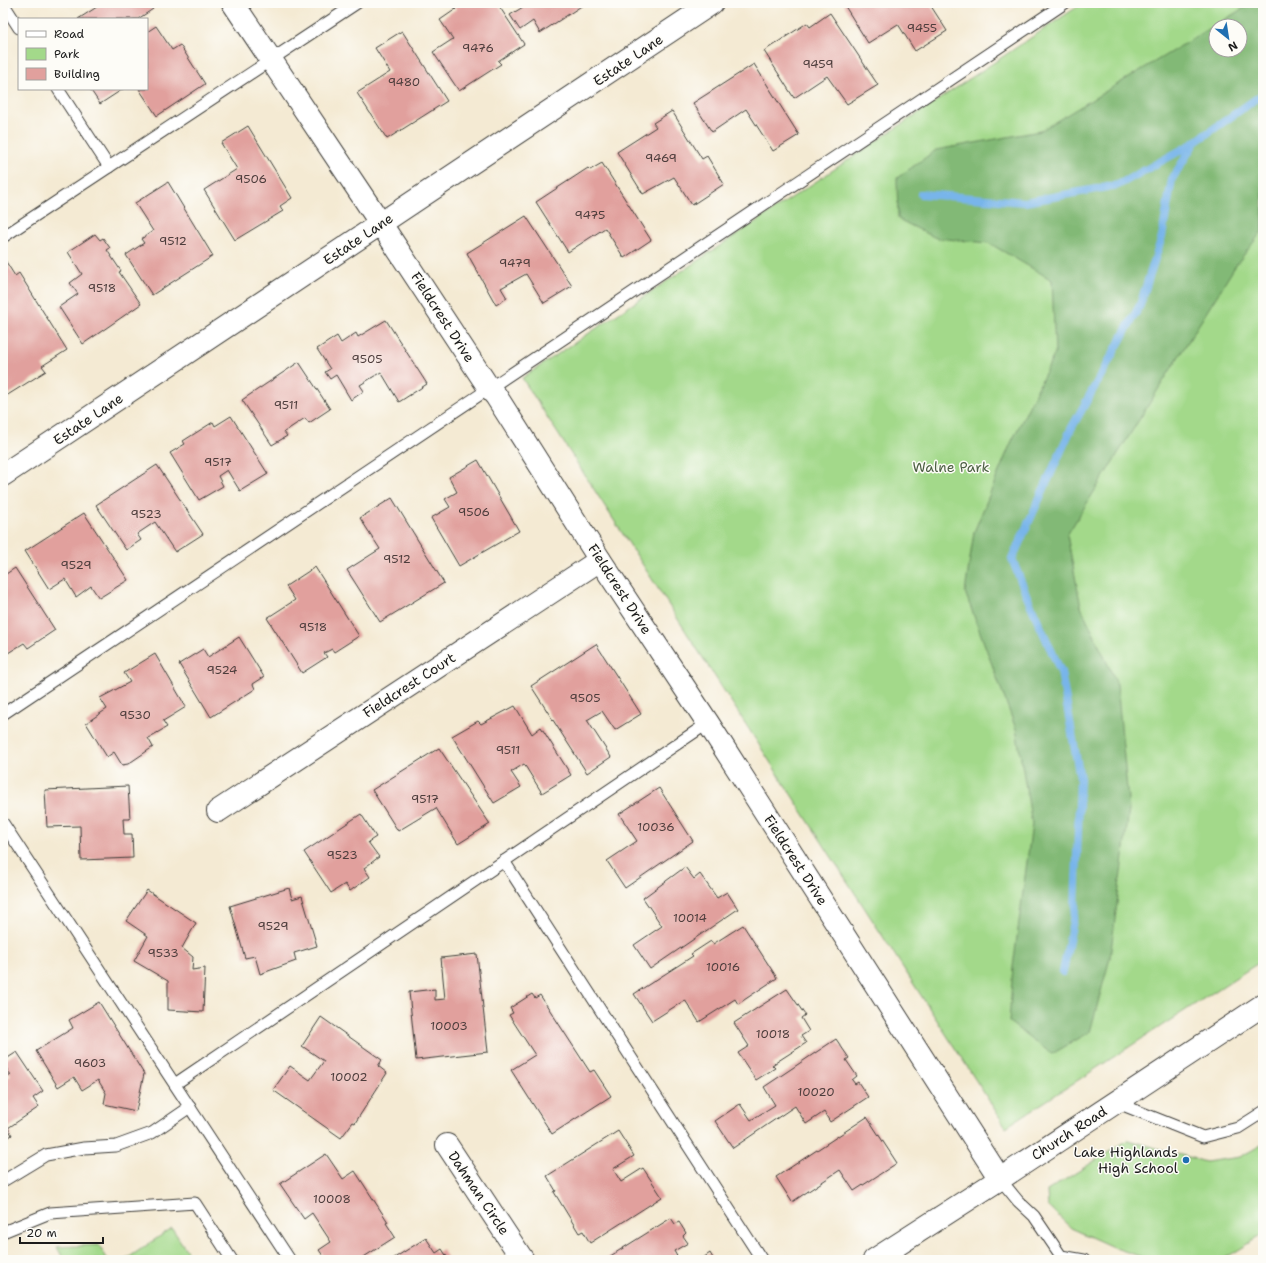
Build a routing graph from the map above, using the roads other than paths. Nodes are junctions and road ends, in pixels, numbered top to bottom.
1 (3, 3) edge
2 (233, 3) edge
3 (357, 3) edge
4 (712, 3) edge
5 (1065, 3) edge
6 (18, 26) edge
7 (271, 60) junction
8 (59, 90) edge
9 (109, 167) junction
10 (381, 224) junction
11 (3, 237) edge
12 (489, 388) junction
13 (3, 475) edge
14 (600, 560) junction
15 (3, 714) edge
16 (708, 723) junction
17 (218, 811) dead end
18 (3, 823) edge
19 (504, 861) junction
20 (1263, 1005) edge
21 (175, 1084) junction
22 (1115, 1102) junction
23 (190, 1107) junction
24 (1263, 1112) edge
25 (447, 1145) dead end
26 (1000, 1179) junction
27 (3, 1181) edge
28 (3, 1232) edge
29 (232, 1260) edge
30 (290, 1260) edge
31 (523, 1260) edge
32 (762, 1260) edge
33 (874, 1260) edge
34 (1084, 1260) edge

1 - 6 lane
2 - 7 street, Fieldcrest Drive
3 - 7 lane
4 - 10 street, Estate Lane
5 - 12 lane
7 - 9 lane
7 - 10 street, Fieldcrest Drive
8 - 9 lane
9 - 11 lane
10 - 12 street, Fieldcrest Drive
10 - 13 street, Estate Lane
12 - 14 street, Fieldcrest Drive
12 - 15 lane
14 - 16 street, Fieldcrest Drive
14 - 17 street, Fieldcrest Court
16 - 19 lane
16 - 26 street, Fieldcrest Drive
18 - 21 lane
19 - 21 lane
19 - 32 lane
20 - 22 street, Church Road
21 - 23 lane
22 - 24 lane
22 - 26 street, Church Road
23 - 27 lane
23 - 30 lane
25 - 31 street, Dahman Circle
26 - 33 street, Church Road
26 - 34 lane
28 - 29 lane

